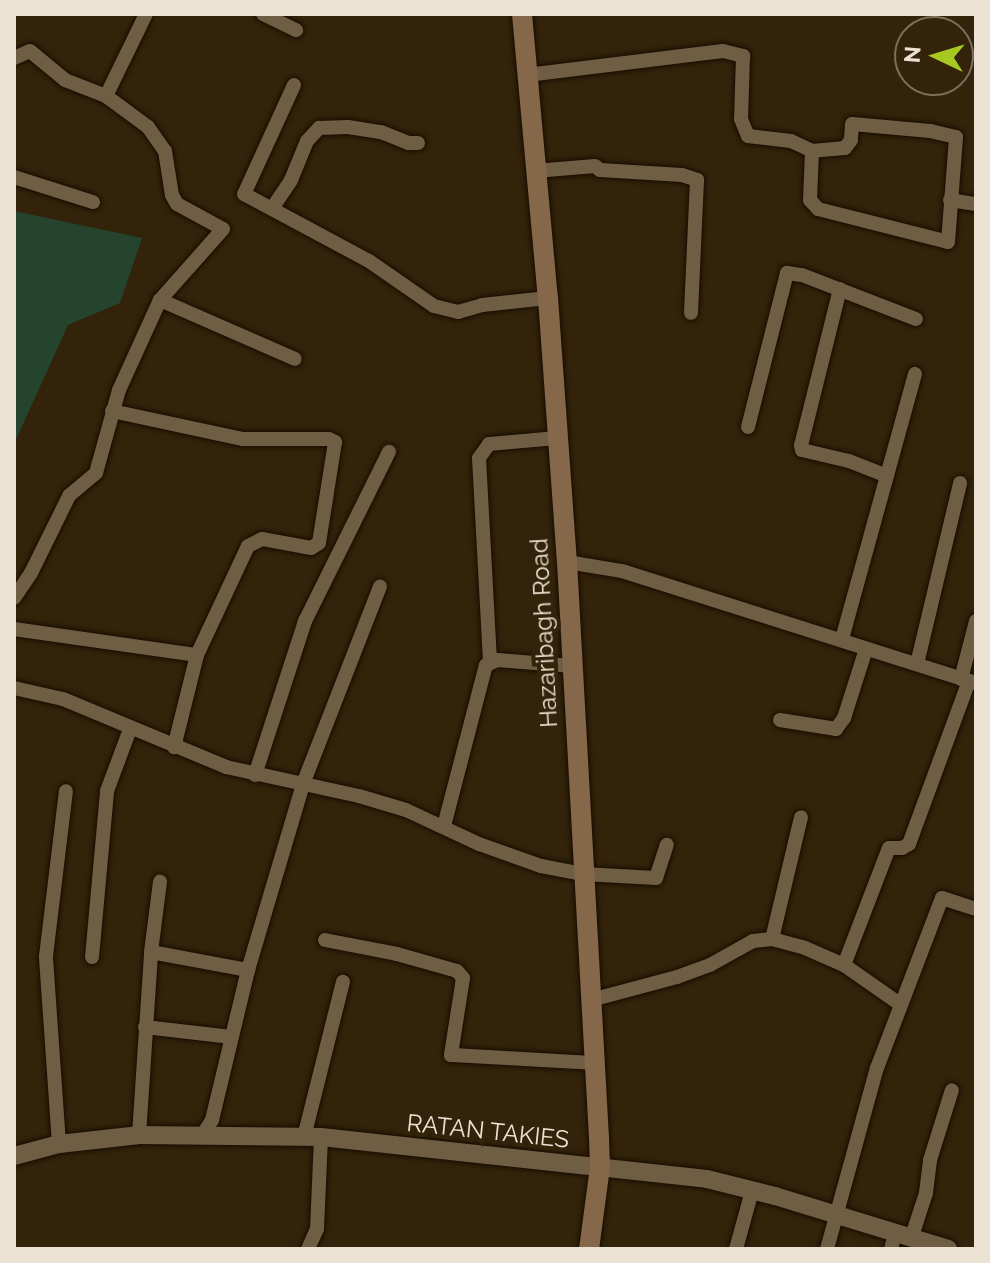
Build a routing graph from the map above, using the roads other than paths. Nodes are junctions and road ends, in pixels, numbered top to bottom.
1 (146, 14) edge
2 (263, 14) edge
3 (522, 14) edge
4 (296, 30) dead end
5 (14, 58) edge
6 (527, 75) junction
7 (294, 85) dead end
8 (106, 96) junction
9 (418, 143) dead end
10 (812, 151) junction
11 (535, 171) junction
12 (14, 177) edge
13 (950, 200) junction
14 (93, 202) dead end
15 (976, 204) edge
16 (273, 207) junction
17 (840, 289) junction
18 (548, 298) junction
19 (160, 300) junction
20 (691, 313) dead end
21 (916, 319) dead end
22 (295, 359) dead end
23 (915, 374) dead end
24 (112, 411) junction
25 (748, 427) dead end
26 (556, 438) junction
27 (389, 452) dead end
28 (887, 476) junction
29 (960, 483) dead end
30 (567, 562) junction
31 (380, 586) dead end
32 (14, 598) edge
33 (976, 621) edge
34 (14, 629) edge
35 (842, 639) junction
36 (866, 649) junction
37 (197, 655) junction
38 (490, 661) junction
39 (917, 664) junction
40 (572, 666) junction
41 (969, 681) edge
42 (14, 688) edge
43 (780, 720) dead end
44 (130, 729) junction
45 (174, 747) junction
46 (255, 775) junction
47 (303, 784) junction
48 (66, 791) dead end
49 (801, 817) dead end
50 (444, 826) junction
51 (667, 845) dead end
52 (583, 874) junction
53 (160, 882) dead end
54 (976, 909) edge
55 (772, 939) junction
56 (325, 940) dead end
57 (151, 952) junction
58 (92, 957) dead end
59 (844, 965) junction
60 (248, 970) junction
61 (343, 982) dead end
62 (591, 1000) junction
63 (900, 1004) junction
64 (145, 1027) junction
65 (231, 1037) junction
66 (594, 1063) junction
67 (952, 1090) dead end
68 (203, 1134) junction
69 (139, 1135) junction
70 (313, 1137) junction
71 (59, 1144) junction
72 (14, 1156) edge
73 (600, 1167) junction
74 (752, 1191) junction
75 (837, 1214) junction
76 (899, 1241) edge
77 (308, 1249) edge
78 (589, 1249) edge
79 (736, 1249) edge
80 (827, 1249) edge
81 (948, 1249) edge

1 - 8 street
2 - 4 street
3 - 6 main road, Hazaribagh Road
5 - 8 street
6 - 10 street
6 - 11 main road, Hazaribagh Road
7 - 16 street
8 - 19 street
9 - 16 street
10 - 13 street
10 - 13 street
11 - 18 main road, Hazaribagh Road
11 - 20 street
12 - 14 street
13 - 15 street
16 - 18 street
17 - 21 street
17 - 25 street
17 - 28 street
18 - 26 main road, Hazaribagh Road
19 - 22 street
19 - 24 street
23 - 28 street
24 - 32 street
24 - 37 street
26 - 30 main road, Hazaribagh Road
26 - 38 street
27 - 46 street
28 - 35 street
29 - 39 street
30 - 35 street
30 - 40 main road, Hazaribagh Road
31 - 47 street
33 - 41 street
34 - 37 street
35 - 36 street
36 - 39 street
36 - 43 street
37 - 45 street
38 - 40 street
38 - 50 street
39 - 41 street
40 - 52 main road, Hazaribagh Road
41 - 59 street
42 - 44 street
44 - 45 street
44 - 58 street
45 - 46 street
46 - 47 street
47 - 50 street
47 - 60 street
48 - 71 street
49 - 55 street
50 - 52 street
51 - 52 street
52 - 62 main road, Hazaribagh Road
53 - 57 street
54 - 63 street
55 - 59 street
55 - 62 street
56 - 66 street
57 - 60 street
57 - 64 street
59 - 63 street
60 - 65 street
61 - 70 street
62 - 66 main road, Hazaribagh Road
63 - 75 street
64 - 65 street
64 - 69 street
65 - 68 street
66 - 73 main road, Hazaribagh Road
67 - 76 street
68 - 69 street, RATAN TAKIES
68 - 70 street, RATAN TAKIES
69 - 71 street, RATAN TAKIES
70 - 73 street, RATAN TAKIES
70 - 77 street
71 - 72 street, RATAN TAKIES
73 - 74 street, RATAN TAKIES
73 - 78 main road, Hazaribagh Road
74 - 75 street, RATAN TAKIES
74 - 79 street
75 - 76 street, RATAN TAKIES
75 - 80 street
76 - 81 street, RATAN TAKIES

